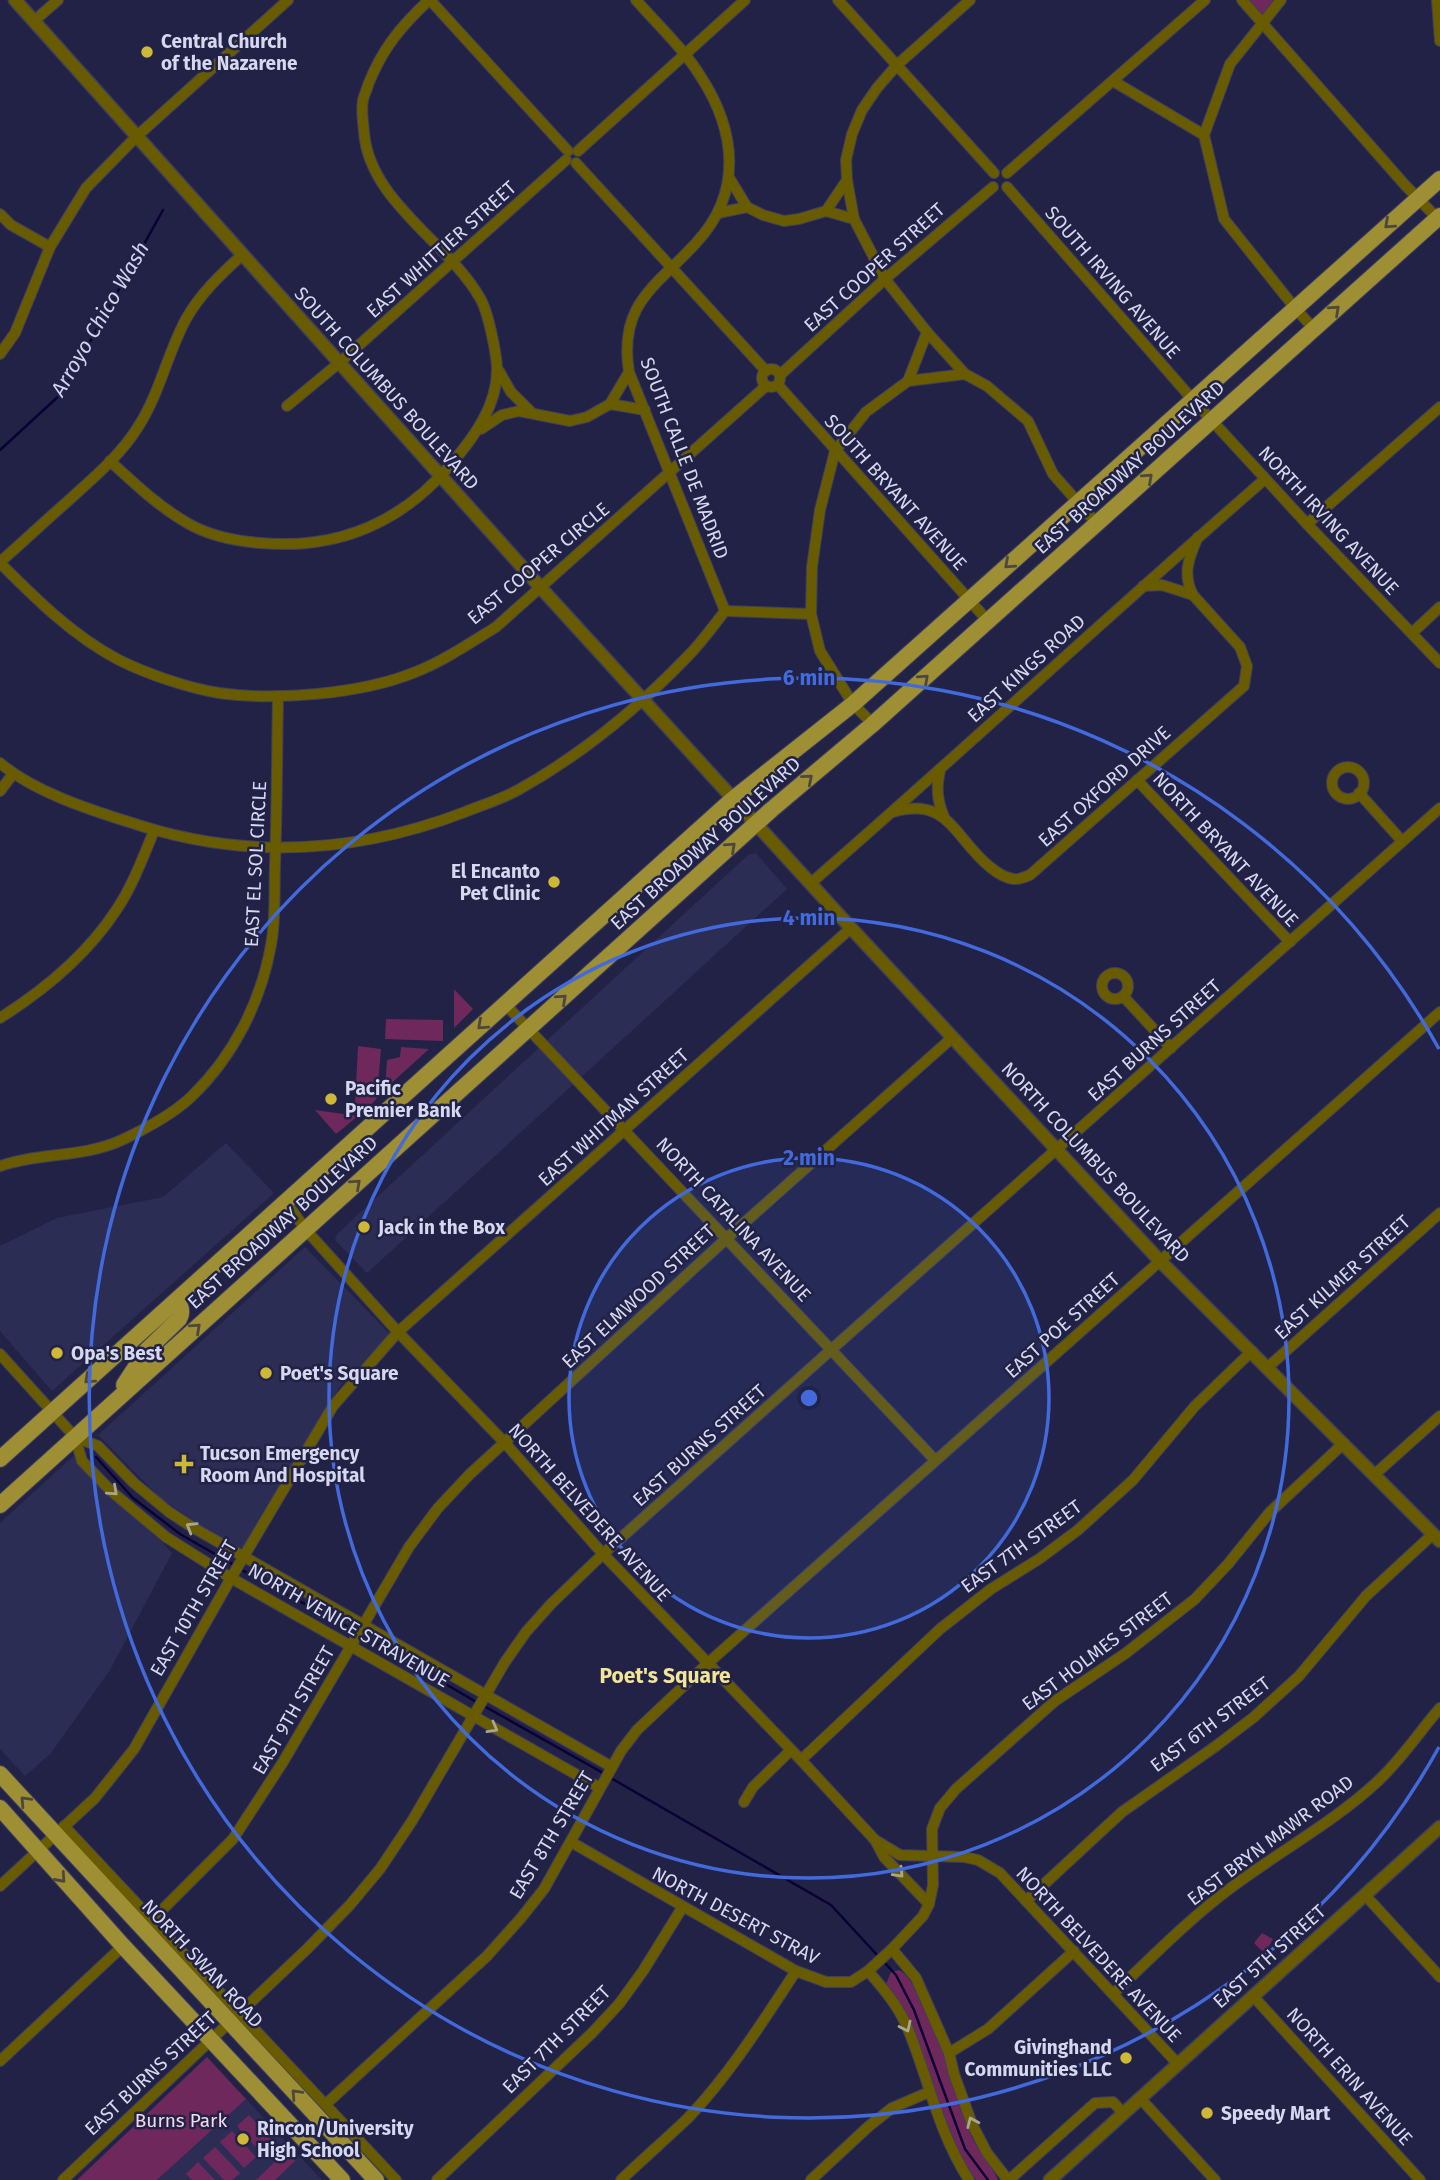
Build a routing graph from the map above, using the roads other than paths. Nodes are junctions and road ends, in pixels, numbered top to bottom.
1 (15, 0) edge
2 (58, 0) edge
3 (288, 0) edge
4 (429, 0) edge
5 (636, 0) edge
6 (746, 0) edge
7 (838, 0) edge
8 (971, 0) edge
9 (1205, 0) edge
10 (1242, 0) edge
11 (1281, 0) edge
12 (1437, 0) edge
13 (34, 21) junction
14 (1262, 23) junction
15 (1440, 41) edge
16 (685, 54) junction
17 (897, 65) junction
18 (1113, 81) junction
19 (1204, 135) junction
20 (136, 137) junction
21 (572, 156) junction
22 (994, 173) junction
23 (1007, 173) junction
24 (730, 179) junction
25 (1440, 179) edge
26 (847, 180) junction
27 (993, 187) junction
28 (1007, 187) junction
29 (1417, 199) junction
30 (747, 207) junction
31 (826, 211) junction
32 (718, 213) junction
33 (0, 214) edge
34 (854, 219) junction
35 (1439, 219) edge
36 (50, 247) junction
37 (242, 255) junction
38 (453, 262) junction
39 (671, 267) junction
40 (885, 279) junction
41 (1295, 308) junction
42 (1314, 329) junction
43 (927, 332) junction
44 (0, 354) edge
45 (340, 363) junction
46 (497, 368) junction
47 (766, 371) junction
48 (629, 372) junction
49 (965, 374) junction
50 (908, 381) junction
51 (775, 382) junction
52 (1193, 400) junction
53 (610, 404) junction
54 (287, 405) dead end
55 (1440, 407) edge
56 (645, 410) junction
57 (530, 412) junction
58 (1213, 421) junction
59 (475, 433) junction
60 (835, 451) junction
61 (110, 461) junction
62 (670, 470) junction
63 (441, 476) junction
64 (1265, 479) junction
65 (1078, 502) junction
66 (1097, 524) junction
67 (1307, 524) junction
68 (1198, 537) junction
69 (0, 563) edge
70 (1143, 586) junction
71 (541, 588) junction
72 (1193, 595) junction
73 (969, 600) junction
74 (1440, 607) edge
75 (725, 611) junction
76 (811, 614) junction
77 (988, 621) junction
78 (1412, 633) junction
79 (1440, 663) edge
80 (278, 695) junction
81 (642, 699) junction
82 (853, 704) junction
83 (873, 724) junction
84 (0, 763) edge
85 (940, 770) junction
86 (13, 774) junction
87 (1137, 780) junction
88 (0, 790) edge
89 (1359, 793) dead end
90 (733, 799) junction
91 (1440, 807) edge
92 (893, 812) junction
93 (944, 818) junction
94 (756, 824) junction
95 (154, 831) junction
96 (1402, 841) junction
97 (276, 848) junction
98 (811, 883) junction
99 (851, 928) junction
100 (1290, 943) junction
101 (1123, 996) dead end
102 (505, 1004) junction
103 (1440, 1012) edge
104 (0, 1018) edge
105 (529, 1029) junction
106 (953, 1037) junction
107 (1171, 1048) junction
108 (626, 1130) junction
109 (1058, 1149) junction
110 (0, 1166) edge
111 (286, 1202) junction
112 (1440, 1213) edge
113 (306, 1230) junction
114 (726, 1239) junction
115 (1160, 1261) junction
116 (177, 1300) junction
117 (398, 1332) junction
118 (832, 1349) junction
119 (1252, 1351) junction
120 (0, 1354) edge
121 (1268, 1367) junction
122 (112, 1404) junction
123 (52, 1412) junction
124 (1440, 1416) edge
125 (75, 1437) junction
126 (505, 1443) junction
127 (1344, 1443) junction
128 (0, 1459) edge
129 (935, 1460) junction
130 (1374, 1475) junction
131 (0, 1505) edge
132 (1436, 1538) edge
133 (603, 1554) junction
134 (243, 1556) junction
135 (231, 1578) junction
136 (364, 1624) junction
137 (351, 1646) junction
138 (708, 1664) junction
139 (486, 1693) junction
140 (1440, 1708) edge
141 (473, 1717) junction
142 (791, 1750) junction
143 (801, 1760) junction
144 (612, 1766) junction
145 (0, 1774) edge
146 (600, 1788) junction
147 (744, 1802) dead end
148 (0, 1808) edge
149 (1440, 1827) edge
150 (60, 1830) junction
151 (875, 1840) junction
152 (571, 1842) junction
153 (37, 1851) junction
154 (933, 1857) junction
155 (0, 1886) edge
156 (1365, 1895) junction
157 (1027, 1900) junction
158 (929, 1904) junction
159 (682, 1908) junction
160 (152, 1920) junction
161 (123, 1946) junction
162 (892, 1949) junction
163 (1074, 1951) junction
164 (796, 1971) junction
165 (868, 1971) junction
166 (1440, 1977) edge
167 (1114, 1993) junction
168 (1253, 1996) junction
169 (235, 2017) junction
170 (210, 2040) junction
171 (949, 2053) junction
172 (0, 2061) edge
173 (1178, 2064) junction
174 (929, 2092) junction
175 (1140, 2098) junction
176 (326, 2105) junction
177 (1124, 2113) junction
178 (63, 2180) edge
179 (342, 2180) edge
180 (376, 2180) edge
181 (396, 2180) edge
182 (437, 2180) edge
183 (621, 2180) edge
184 (811, 2180) edge
185 (969, 2180) edge
186 (1008, 2180) edge
187 (1050, 2180) edge
188 (1215, 2180) edge
189 (1420, 2180) edge

1 - 13 street, SOUTH COLUMBUS BOULEVARD
2 - 13 street
3 - 20 street
4 - 21 street
4 - 38 street
5 - 16 street, SOUTH CALLE DE MADRID
6 - 16 street, EAST WHITTIER STREET
7 - 17 street
8 - 17 street
9 - 18 street
10 - 14 street
11 - 14 street
12 - 15 street
13 - 20 street, SOUTH COLUMBUS BOULEVARD
14 - 19 street
14 - 29 street
16 - 21 street, EAST WHITTIER STREET
16 - 24 street, SOUTH CALLE DE MADRID
17 - 22 street
17 - 26 street
18 - 19 street
18 - 23 street
19 - 41 street
20 - 36 street
20 - 37 street, SOUTH COLUMBUS BOULEVARD
21 - 38 street, EAST WHITTIER STREET
21 - 39 street
22 - 23 street
22 - 27 street
23 - 28 street
24 - 30 street
24 - 32 street, SOUTH CALLE DE MADRID
25 - 29 main road, EAST BROADWAY BOULEVARD
26 - 31 street
26 - 34 street
27 - 28 street
27 - 40 street, EAST COOPER STREET
28 - 52 street, SOUTH IRVING AVENUE
29 - 35 street
29 -> 41 main road, EAST BROADWAY BOULEVARD
30 - 31 street
30 - 32 street
31 - 34 street
32 - 39 street, SOUTH CALLE DE MADRID
33 - 36 street
34 - 40 street
42 -> 35 main road, EAST BROADWAY BOULEVARD
36 - 44 street
37 - 45 street, SOUTH COLUMBUS BOULEVARD
37 - 61 street
38 - 45 street, EAST WHITTIER STREET
38 - 46 street
39 - 47 street
39 - 48 street, SOUTH CALLE DE MADRID
40 - 43 street
40 - 51 street, EAST COOPER STREET
41 - 42 street
41 - 52 main road, EAST BROADWAY BOULEVARD
42 - 58 main road, EAST BROADWAY BOULEVARD
43 - 49 street
43 - 50 street
45 - 54 street, EAST WHITTIER STREET
45 - 63 street, SOUTH COLUMBUS BOULEVARD
46 - 57 street
46 - 59 street
47 - 51 street
47 - 51 street
48 - 53 street
48 - 56 street, SOUTH CALLE DE MADRID
49 - 50 street
49 - 65 street
50 - 60 street
51 - 60 street, SOUTH BRYANT AVENUE
51 - 62 street, EAST COOPER STREET
52 - 58 street, NORTH IRVING AVENUE
52 - 65 main road, EAST BROADWAY BOULEVARD
53 - 56 street
53 - 57 street
55 - 67 street
56 - 62 street, SOUTH CALLE DE MADRID
57 - 59 street
58 - 64 street, NORTH IRVING AVENUE
66 -> 58 main road, EAST BROADWAY BOULEVARD
59 - 63 street
60 - 73 street, SOUTH BRYANT AVENUE
60 - 76 street
61 - 63 street
61 - 69 street
62 - 71 street, EAST COOPER CIRCLE
62 - 75 street, SOUTH CALLE DE MADRID
63 - 71 street, SOUTH COLUMBUS BOULEVARD
64 - 67 street, NORTH IRVING AVENUE
64 - 68 street, EAST KINGS ROAD
65 - 66 street
65 -> 73 main road, EAST BROADWAY BOULEVARD
66 - 77 main road, EAST BROADWAY BOULEVARD
67 - 78 street, NORTH IRVING AVENUE
68 - 70 street, EAST KINGS ROAD
68 - 72 street
69 - 80 street, EAST COOPER CIRCLE
70 - 72 street
70 - 85 street, EAST KINGS ROAD
71 - 80 street, EAST COOPER CIRCLE
71 - 81 street, SOUTH COLUMBUS BOULEVARD
72 - 87 street, EAST OXFORD DRIVE
73 - 77 street, SOUTH BRYANT AVENUE
73 - 82 main road, EAST BROADWAY BOULEVARD
74 - 78 street
75 - 76 street
75 - 81 street
76 - 82 street
83 -> 77 main road, EAST BROADWAY BOULEVARD
78 - 79 street, NORTH IRVING AVENUE
80 - 97 street, EAST EL SOL CIRCLE
81 - 90 street, SOUTH COLUMBUS BOULEVARD
81 - 97 street
82 - 83 street
82 - 90 main road, EAST BROADWAY BOULEVARD
94 -> 83 main road, EAST BROADWAY BOULEVARD
84 - 86 street
85 - 92 street, EAST KINGS ROAD
85 - 93 street
86 - 88 street
86 - 95 street
87 - 93 street, EAST OXFORD DRIVE
87 - 100 street, NORTH BRYANT AVENUE
89 - 96 street
90 - 94 street, NORTH COLUMBUS BOULEVARD
90 - 102 main road, EAST BROADWAY BOULEVARD
91 - 96 street, EAST BURNS STREET
92 - 93 street
92 - 98 street, EAST KINGS ROAD
94 - 98 street, NORTH COLUMBUS BOULEVARD
105 -> 94 main road, EAST BROADWAY BOULEVARD
95 - 97 street
95 - 104 street
96 - 100 street, EAST BURNS STREET
97 - 110 street, EAST EL SOL CIRCLE
98 - 99 street, NORTH COLUMBUS BOULEVARD
99 - 106 street, NORTH COLUMBUS BOULEVARD
99 - 108 street, EAST WHITMAN STREET
100 - 107 street, EAST BURNS STREET
101 - 107 street
102 - 105 street, NORTH CATALINA AVENUE
102 -> 111 main road, EAST BROADWAY BOULEVARD
103 - 115 street, EAST POE STREET
105 - 108 street, NORTH CATALINA AVENUE
113 -> 105 main road, EAST BROADWAY BOULEVARD
106 - 109 street, NORTH COLUMBUS BOULEVARD
106 - 114 street, EAST ELMWOOD STREET
107 - 109 street, EAST BURNS STREET
108 - 114 street, NORTH CATALINA AVENUE
108 - 117 street, EAST WHITMAN STREET
109 - 115 street, NORTH COLUMBUS BOULEVARD
109 - 118 street, EAST BURNS STREET
111 - 113 street, NORTH BELVEDERE AVENUE
111 - 116 main road, EAST BROADWAY BOULEVARD
112 - 121 street, EAST KILMER STREET
113 - 117 street, NORTH BELVEDERE AVENUE
122 -> 113 main road, EAST BROADWAY BOULEVARD
114 - 118 street, NORTH CATALINA AVENUE
114 - 126 street, EAST ELMWOOD STREET
115 - 119 street, NORTH COLUMBUS BOULEVARD
115 - 129 street, EAST POE STREET
116 - 122 main road
116 -> 123 main road, EAST BROADWAY BOULEVARD
117 - 126 street, NORTH BELVEDERE AVENUE
117 - 134 street, EAST 10TH STREET
118 - 129 street, NORTH CATALINA AVENUE
118 - 133 street, EAST BURNS STREET
119 - 121 street, NORTH COLUMBUS BOULEVARD
119 - 143 street, EAST 7TH STREET
120 - 123 street, NORTH VENICE STRAVENUE
121 - 127 street, NORTH COLUMBUS BOULEVARD
122 - 125 main road, EAST BROADWAY BOULEVARD
123 - 125 street, NORTH VENICE STRAVENUE
123 - 128 main road, EAST BROADWAY BOULEVARD
124 - 130 street
125 - 131 main road, EAST BROADWAY BOULEVARD
134 -> 125 street, NORTH VENICE STRAVENUE
125 -> 135 street, NORTH VENICE STRAVENUE
126 - 133 street, NORTH BELVEDERE AVENUE
126 - 136 street, EAST 9TH STREET
127 - 130 street, NORTH COLUMBUS BOULEVARD
127 - 154 street, EAST HOLMES STREET
129 - 138 street, EAST POE STREET
130 - 132 street, NORTH COLUMBUS BOULEVARD
132 - 157 street, EAST 6TH STREET
133 - 138 street, NORTH BELVEDERE AVENUE
133 - 139 street, EAST BURNS STREET
134 - 135 street, EAST 10TH STREET
134 - 136 street, NORTH VENICE STRAVENUE
135 - 137 street, NORTH VENICE STRAVENUE
135 - 150 street, EAST 10TH STREET
136 - 137 street, EAST 9TH STREET
136 - 139 street, NORTH VENICE STRAVENUE
137 - 141 street, NORTH VENICE STRAVENUE
137 - 160 street, EAST 9TH STREET
138 - 142 street, NORTH BELVEDERE AVENUE
138 - 144 street, EAST 8TH STREET
139 - 141 street, EAST BURNS STREET
139 - 144 street, NORTH VENICE STRAVENUE
140 - 167 street, EAST BRYN MAWR ROAD
141 -> 146 street, NORTH VENICE STRAVENUE
141 - 169 street, EAST BURNS STREET
142 - 143 street, NORTH BELVEDERE AVENUE
142 - 147 street
143 - 151 street, NORTH BELVEDERE AVENUE
144 - 146 street, EAST 8TH STREET
150 -> 145 main road, NORTH SWAN ROAD
146 - 152 street, EAST 8TH STREET
148 - 153 main road
149 - 156 street, EAST 5TH STREET
150 - 153 street, EAST 10TH STREET
150 - 160 street, NORTH SWAN ROAD
150 - 169 main road, NORTH SWAN ROAD
151 - 154 street, NORTH BELVEDERE AVENUE
151 -> 158 street, NORTH BELVEDERE AVENUE
152 - 159 street, NORTH DESERT STRAV
152 - 176 street, EAST 8TH STREET
153 - 155 street, EAST 10TH STREET
153 -> 161 main road
154 - 157 street, NORTH BELVEDERE AVENUE
154 - 158 street, EAST HOLMES STREET
156 - 166 street
156 - 168 street, EAST 5TH STREET
157 - 163 street, NORTH BELVEDERE AVENUE
158 - 162 street
159 - 164 street, NORTH DESERT STRAV
159 - 182 street, EAST 7TH STREET
160 - 169 street, NORTH SWAN ROAD
161 - 170 main road
161 - 172 street
162 - 165 street
162 - 171 street
163 - 167 street, NORTH BELVEDERE AVENUE
163 - 171 street
164 - 165 street, NORTH DESERT STRAV
164 - 183 street
165 -> 174 street
167 - 173 street, NORTH BELVEDERE AVENUE
168 - 173 street, EAST 5TH STREET
168 - 189 street, NORTH ERIN AVENUE
169 - 170 street, EAST BURNS STREET
169 - 176 street, NORTH SWAN ROAD
180 -> 169 main road, NORTH SWAN ROAD
170 - 178 street, EAST BURNS STREET
170 - 179 main road
186 -> 171 street
173 - 175 street, EAST 5TH STREET
174 - 184 street
174 - 185 street
175 - 177 street, EAST 5TH STREET
175 - 188 street
176 - 181 street, NORTH SWAN ROAD
177 - 186 street
177 - 187 street, EAST 5TH STREET

